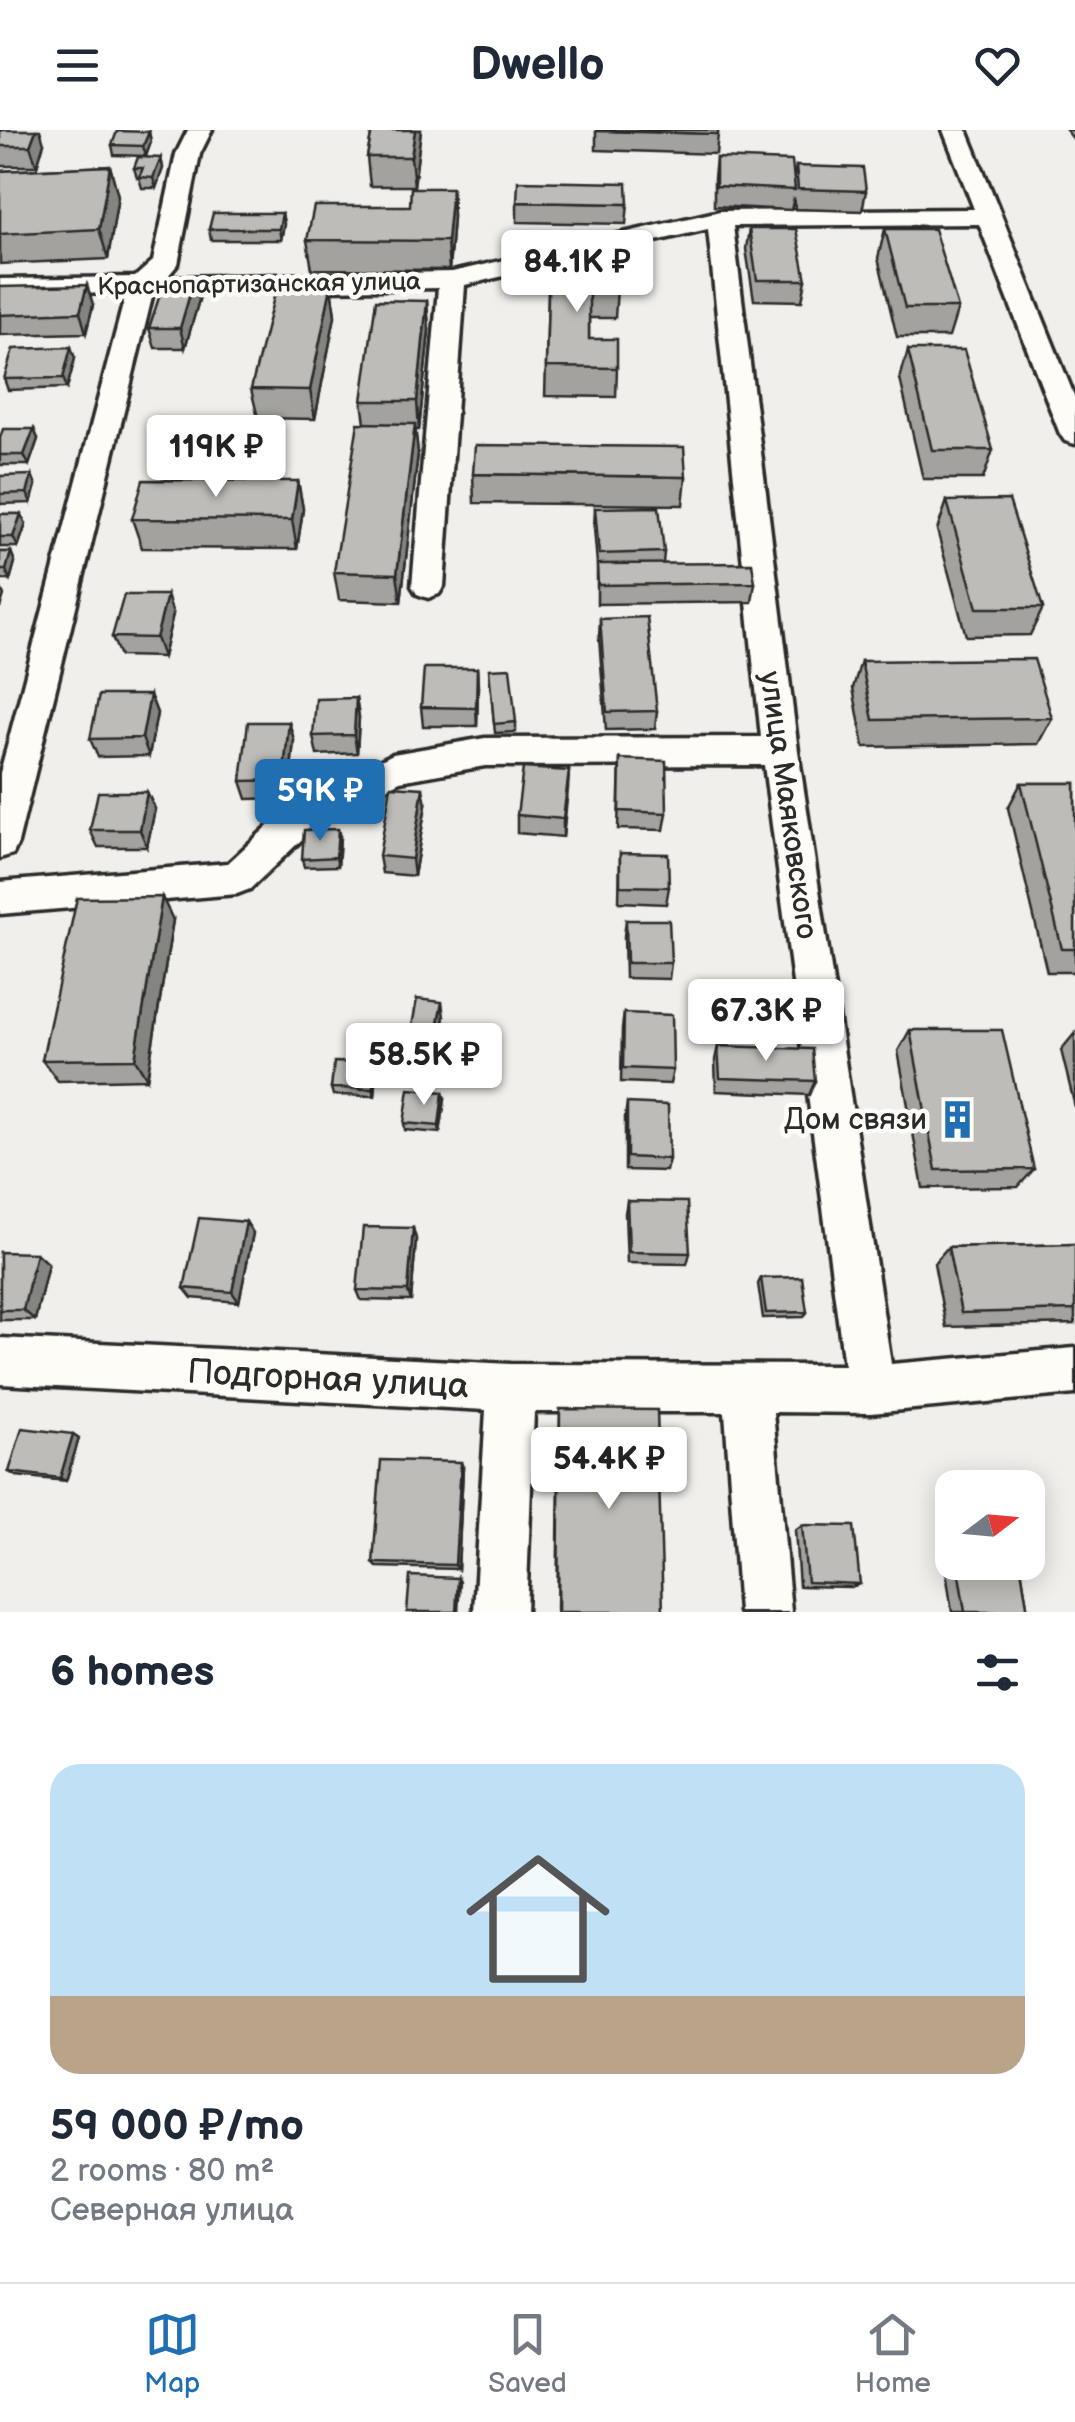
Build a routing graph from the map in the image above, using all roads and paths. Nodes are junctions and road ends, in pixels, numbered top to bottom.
1 (200, 130) edge
2 (955, 130) edge
3 (992, 216) junction
4 (720, 219) junction
5 (452, 280) junction
6 (141, 286) junction
7 (0, 287) edge
8 (1075, 434) edge
9 (428, 586) dead end
10 (780, 752) junction
11 (0, 843) edge
12 (0, 898) edge
13 (0, 1361) edge
14 (1075, 1371) edge
15 (510, 1388) junction
16 (747, 1389) junction
17 (871, 1390) junction
18 (500, 1612) edge
19 (765, 1612) edge

1 - 6 street
2 - 3 street
3 - 4 street, Краснопартизанская улица
3 - 8 street
4 - 5 street, Краснопартизанская улица
4 - 10 street, улица Маяковского
5 - 6 street, Краснопартизанская улица
5 - 9 street
6 - 7 street, Краснопартизанская улица
6 - 11 street
10 - 12 street
10 - 17 street, улица Маяковского
13 - 15 street, Подгорная улица
14 - 17 street, Подгорная улица
15 - 16 street, Подгорная улица
15 - 18 street
16 - 17 street, Подгорная улица
16 - 19 street

